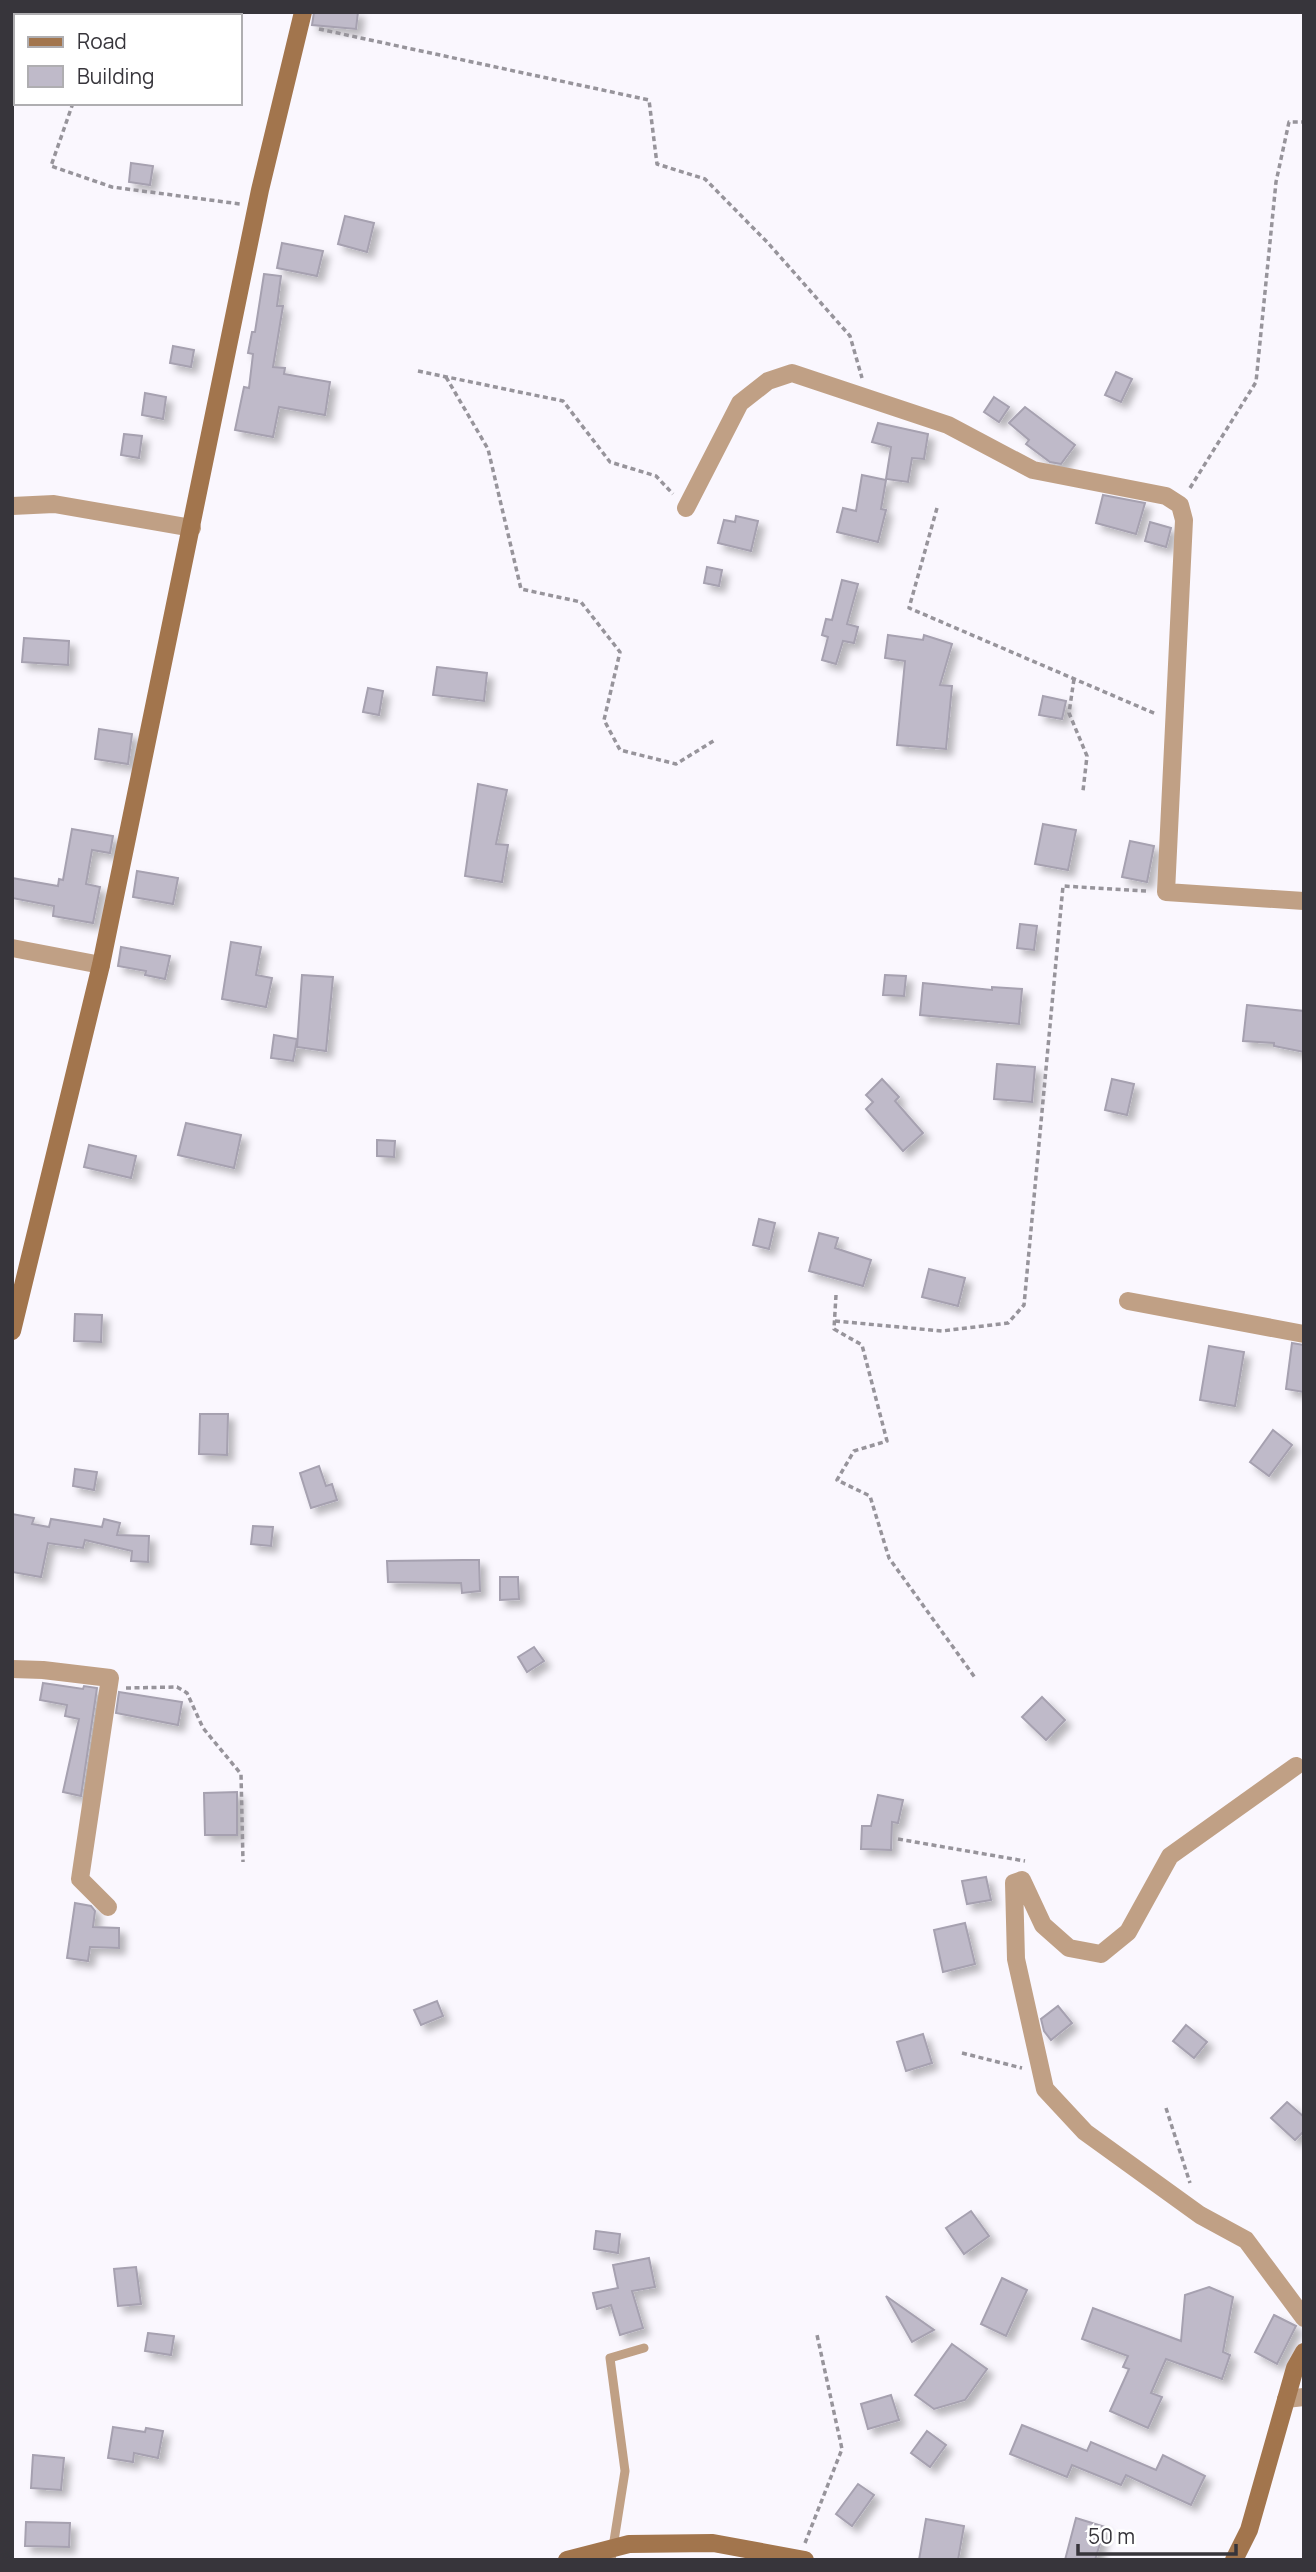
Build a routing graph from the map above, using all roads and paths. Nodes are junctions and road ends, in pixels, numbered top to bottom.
1 (301, 18) edge
2 (72, 105) edge
3 (1304, 122) edge
4 (257, 206) junction
5 (418, 371) dead end
6 (446, 377) junction
7 (869, 398) junction
8 (1180, 505) junction
9 (12, 506) edge
10 (686, 508) joint
11 (937, 508) dead end
12 (192, 528) junction
13 (1074, 679) junction
14 (1174, 721) junction
15 (715, 740) dead end
16 (1083, 792) dead end
17 (1166, 892) junction
18 (1304, 901) edge
19 (12, 948) edge
20 (102, 965) junction
21 (835, 1295) dead end
22 (1128, 1301) dead end
23 (835, 1321) junction
24 (12, 1331) edge
25 (1304, 1334) edge
26 (12, 1669) edge
27 (110, 1678) junction
28 (976, 1679) dead end
29 (1296, 1766) dead end
30 (898, 1839) dead end
31 (243, 1862) dead end
32 (1022, 1880) junction
33 (108, 1907) dead end
34 (962, 2053) dead end
35 (1041, 2072) junction
36 (1166, 2108) dead end
37 (1200, 2215) junction
38 (1304, 2318) edge
39 (817, 2335) dead end
40 (643, 2348) dead end
41 (1304, 2351) edge
42 (1295, 2398) edge
43 (611, 2554) edge
44 (802, 2559) edge
45 (567, 2560) edge
46 (1234, 2560) edge

1 - 4 street
1 - 7 path
2 - 4 path
3 - 8 path
4 - 12 street
5 - 6 path
6 - 10 path
6 - 15 path
7 - 8 street
7 - 10 street
8 - 14 street
9 - 12 street
11 - 13 path
12 - 20 street
13 - 14 path
13 - 16 path
14 - 17 street
17 - 18 street
17 - 23 path
19 - 20 street
20 - 24 street
21 - 23 path
22 - 25 street
23 - 28 path
26 - 27 street
27 - 31 path
27 - 33 street
29 - 32 street
30 - 32 path
32 - 35 street
34 - 35 path
35 - 37 street
36 - 37 path
37 - 38 street
39 - 44 path
40 - 43 lane
41 - 42 street
42 - 46 street
43 - 44 street
43 - 45 street

